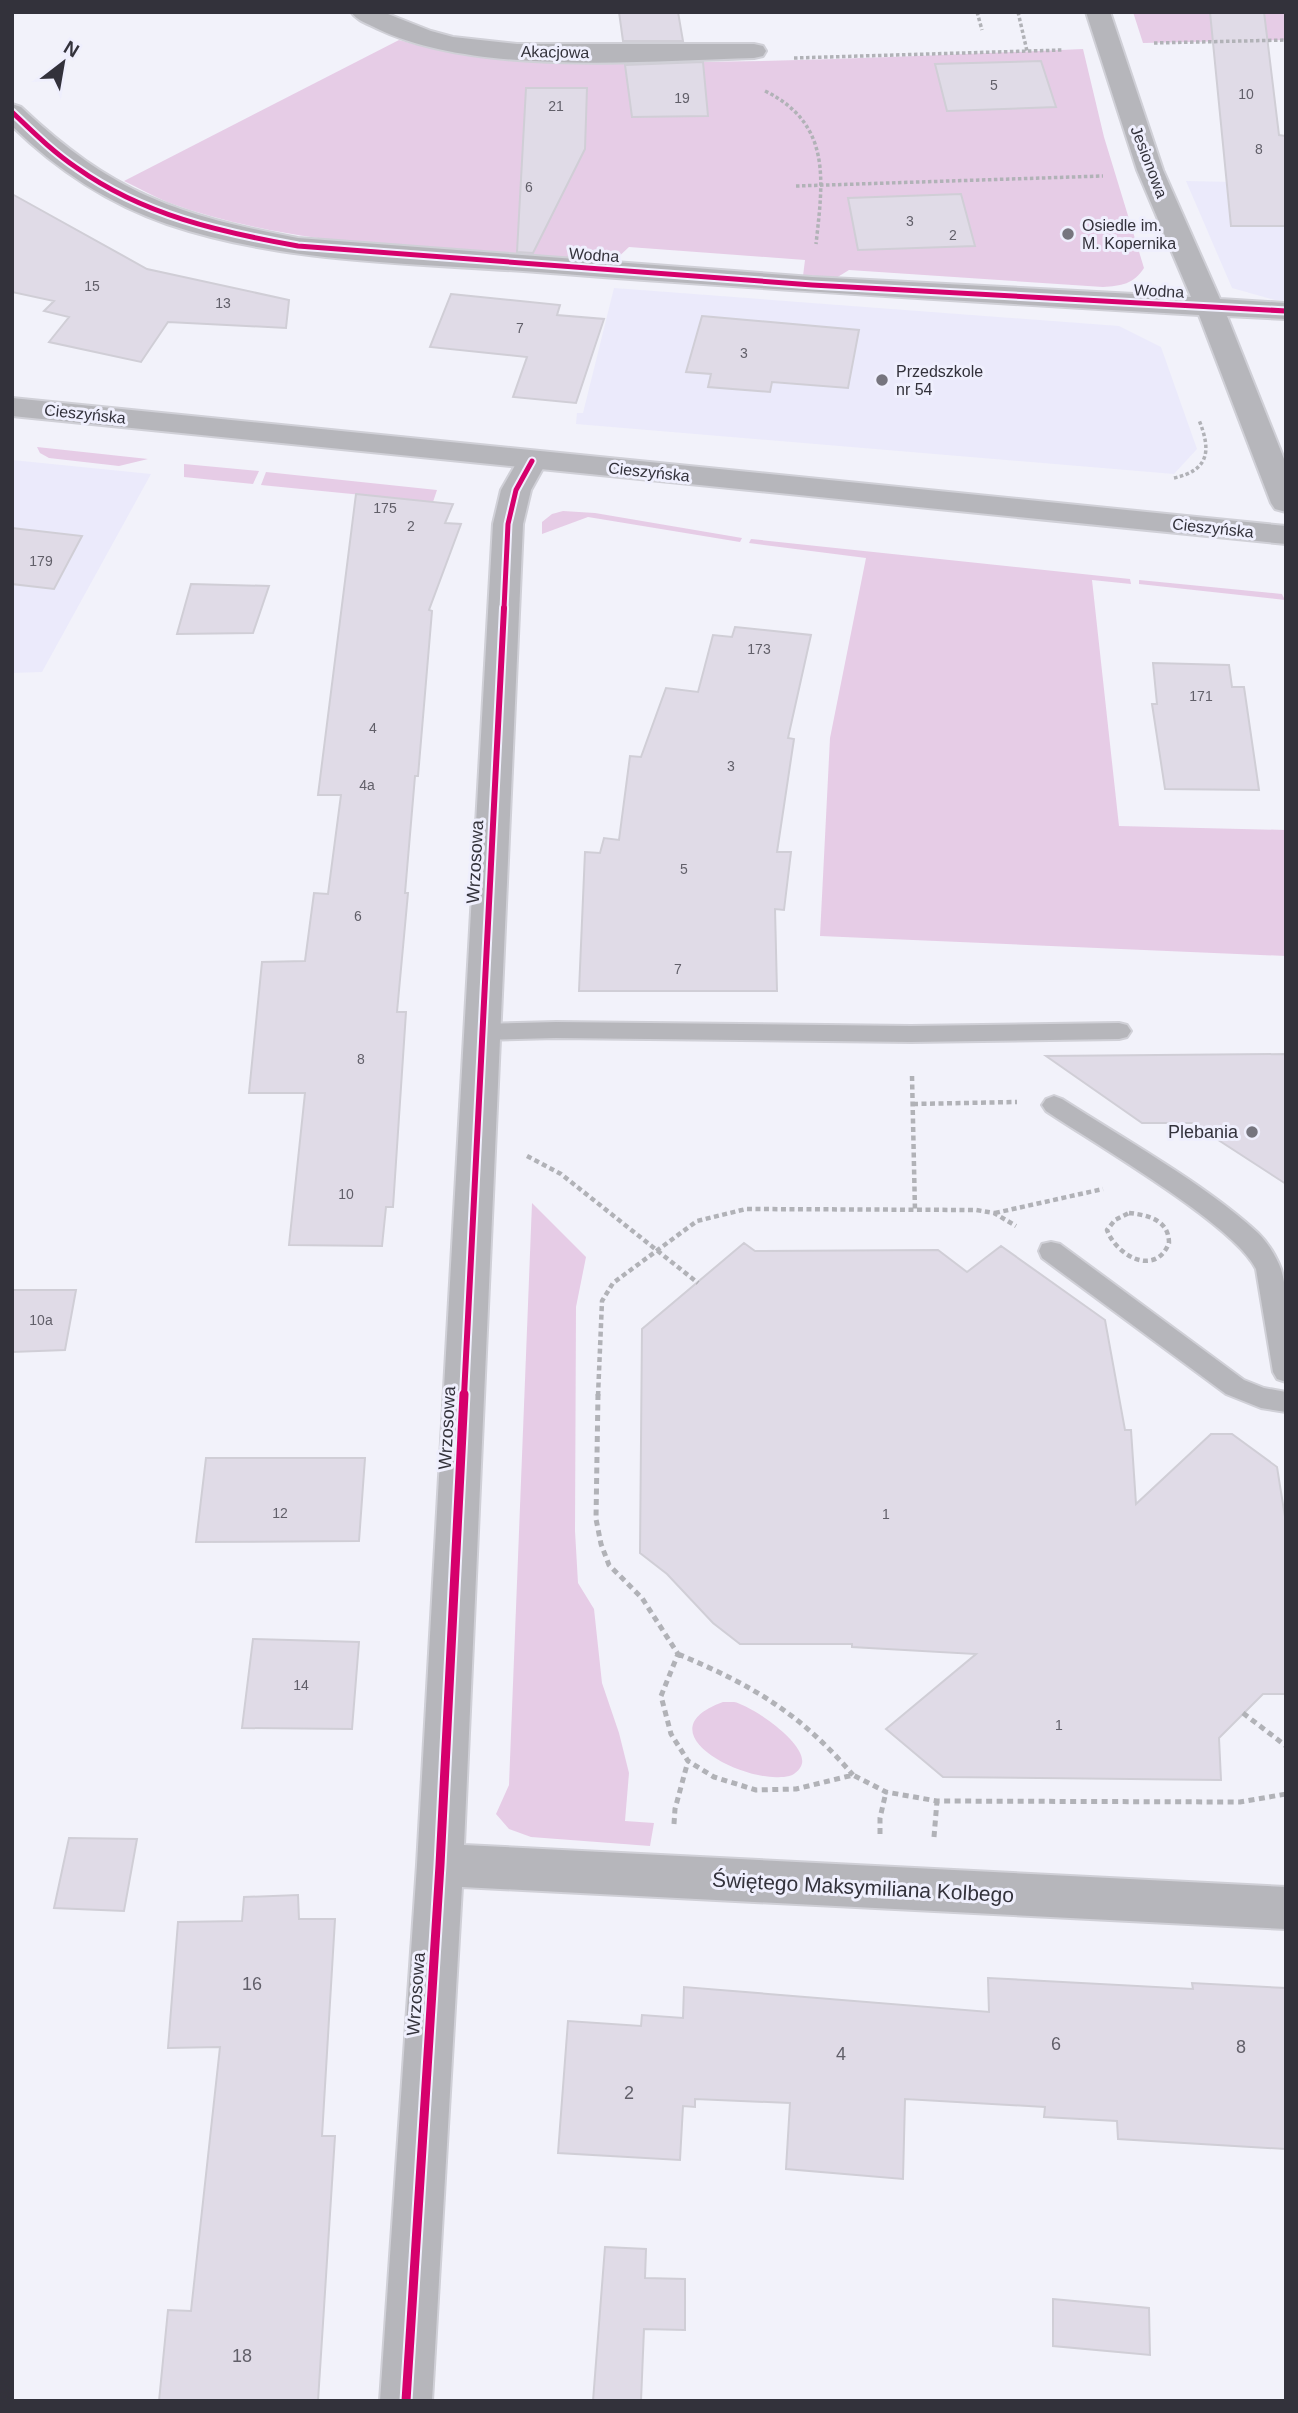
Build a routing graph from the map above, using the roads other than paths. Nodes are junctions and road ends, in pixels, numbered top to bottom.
1 (363, 12) edge
2 (1098, 12) edge
3 (754, 55) road end
4 (12, 112) edge
5 (1210, 308) junction
6 (1286, 311) edge
7 (12, 407) edge
8 (531, 461) junction
9 (1286, 503) edge
10 (1286, 535) edge
11 (1119, 1031) dead end
12 (482, 1032) junction
13 (1054, 1105) road end
14 (1051, 1251) road end
15 (1286, 1372) edge
16 (1286, 1402) edge
17 (440, 1865) junction
18 (1286, 1908) edge
19 (406, 2401) edge

1 - 3 street, Akacjowa
2 - 5 street, Jesionowa
4 - 5 street, Wodna
5 - 6 street, Wodna
5 - 9 street, Jesionowa
7 - 8 street, Cieszyńska
8 - 10 street, Cieszyńska
8 - 12 street, Wrzosowa
11 - 12 lane
12 - 17 street, Wrzosowa
13 - 15 lane
14 - 16 lane
17 - 18 street, Świętego Maksymiliana Kolbego
17 - 19 street, Wrzosowa

